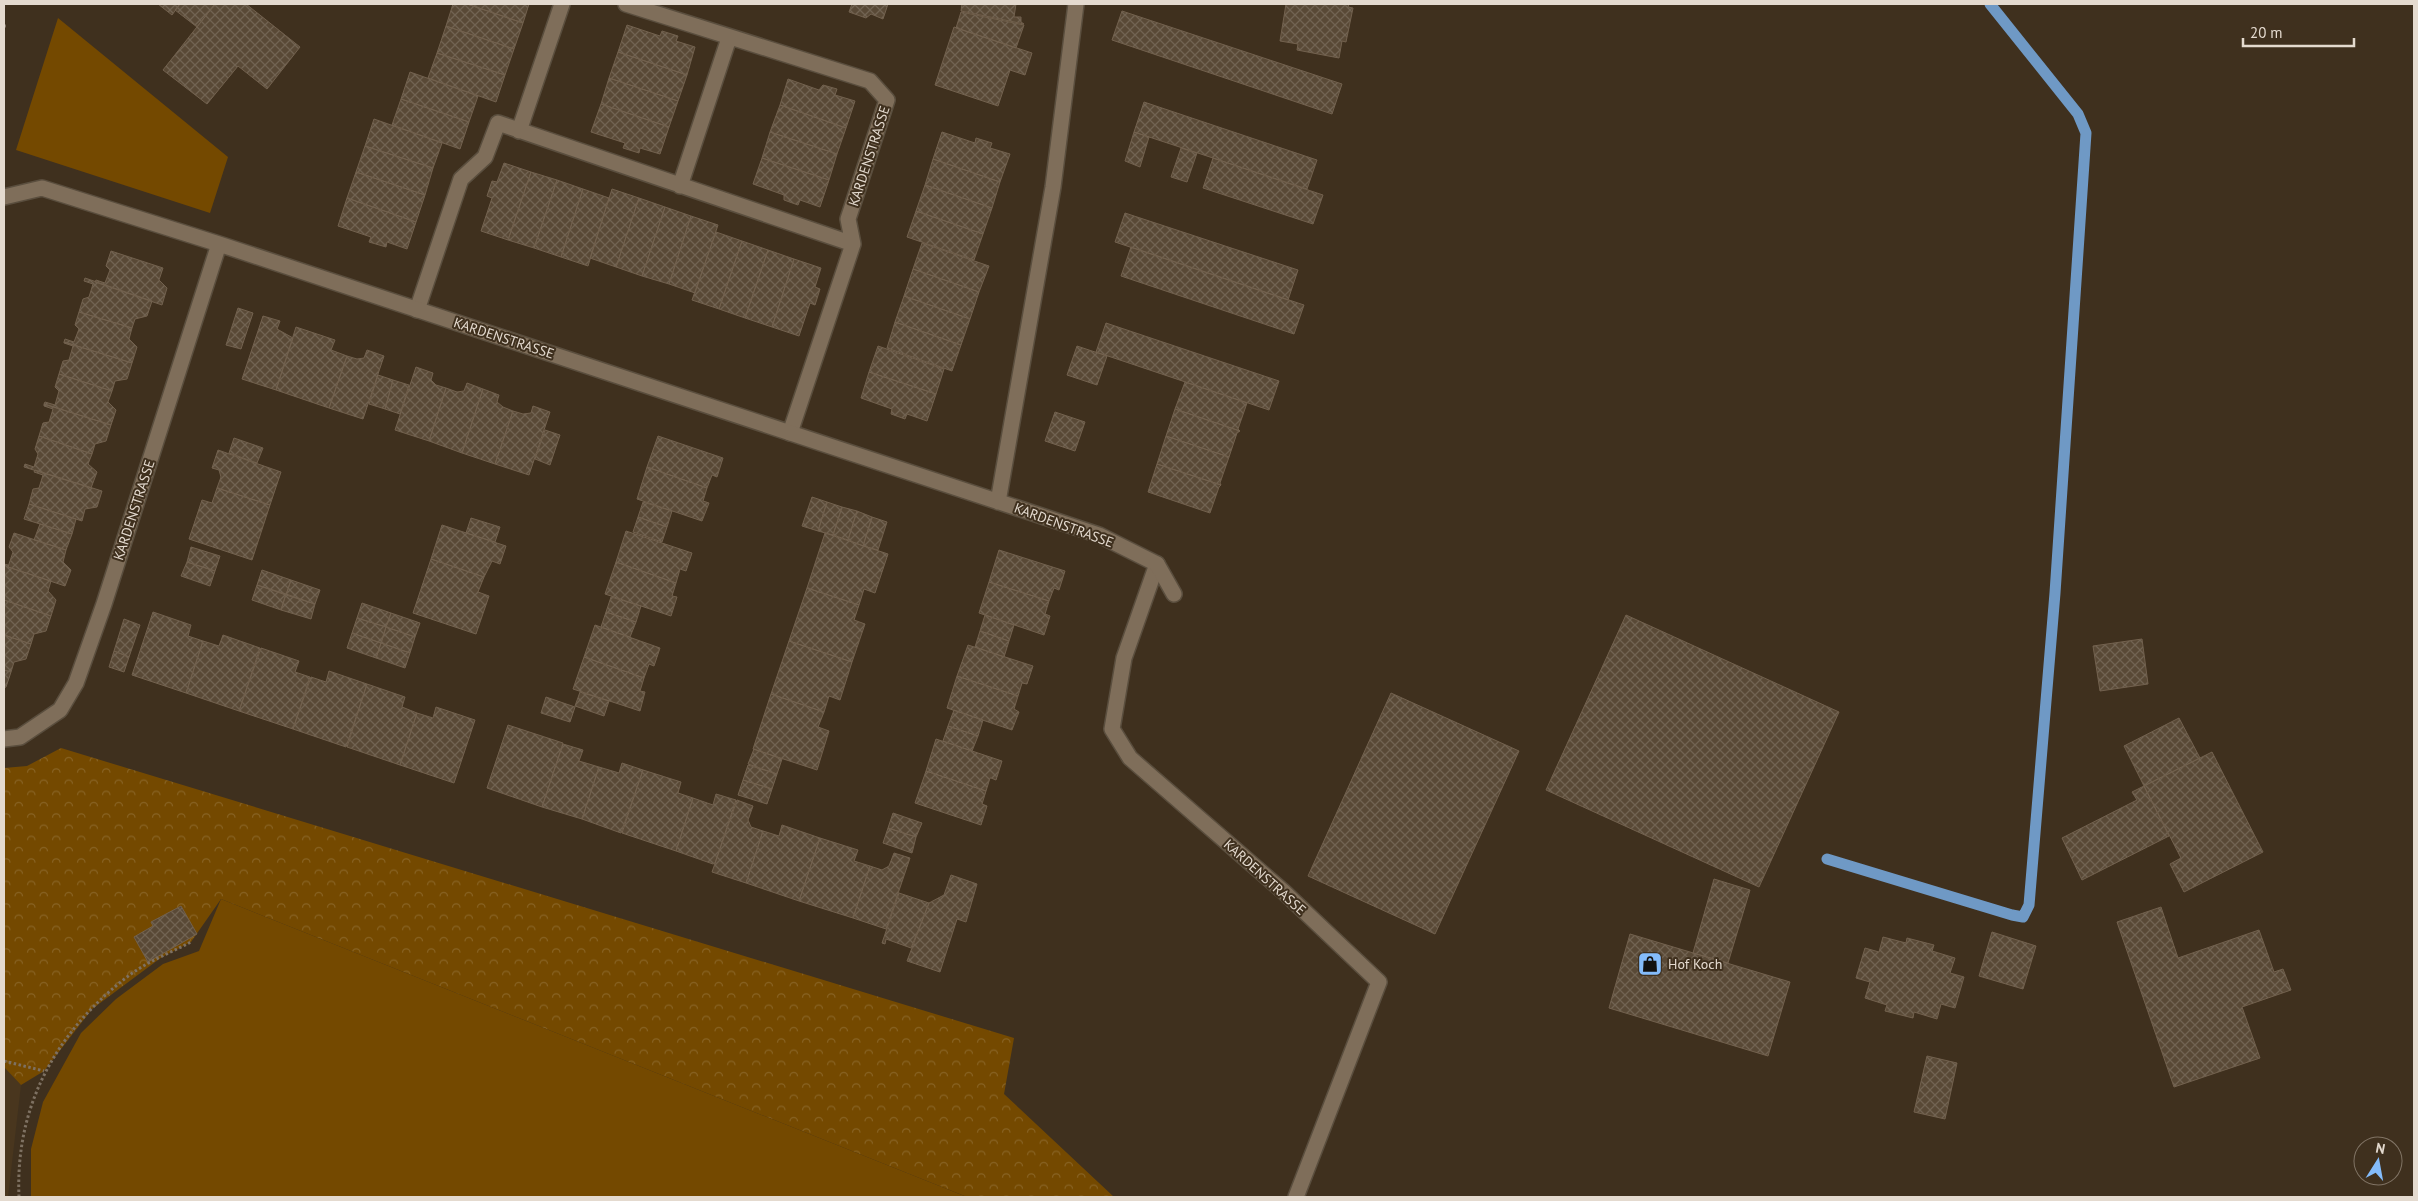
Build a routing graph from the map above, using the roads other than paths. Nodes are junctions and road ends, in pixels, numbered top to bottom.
1 (562, 4) edge
2 (626, 4) edge
3 (1076, 4) edge
4 (729, 38) junction
5 (519, 130) junction
6 (680, 186) junction
7 (4, 197) edge
8 (219, 244) junction
9 (853, 244) junction
10 (417, 310) junction
11 (790, 433) junction
12 (998, 502) junction
13 (1157, 564) junction
14 (1174, 594) dead end
15 (4, 739) edge
16 (1296, 1197) edge

1 - 5 street
2 - 4 street, KARDENSTRASSE
3 - 12 street, KARDENSTRASSE
4 - 6 street
4 - 9 street, KARDENSTRASSE
5 - 6 street
5 - 10 street
6 - 9 street
7 - 8 street, KARDENSTRASSE
8 - 10 street, KARDENSTRASSE
8 - 15 street, KARDENSTRASSE
9 - 11 street, KARDENSTRASSE
10 - 11 street, KARDENSTRASSE
11 - 12 street, KARDENSTRASSE
12 - 13 street, KARDENSTRASSE
13 - 14 street
13 - 16 street, KARDENSTRASSE

